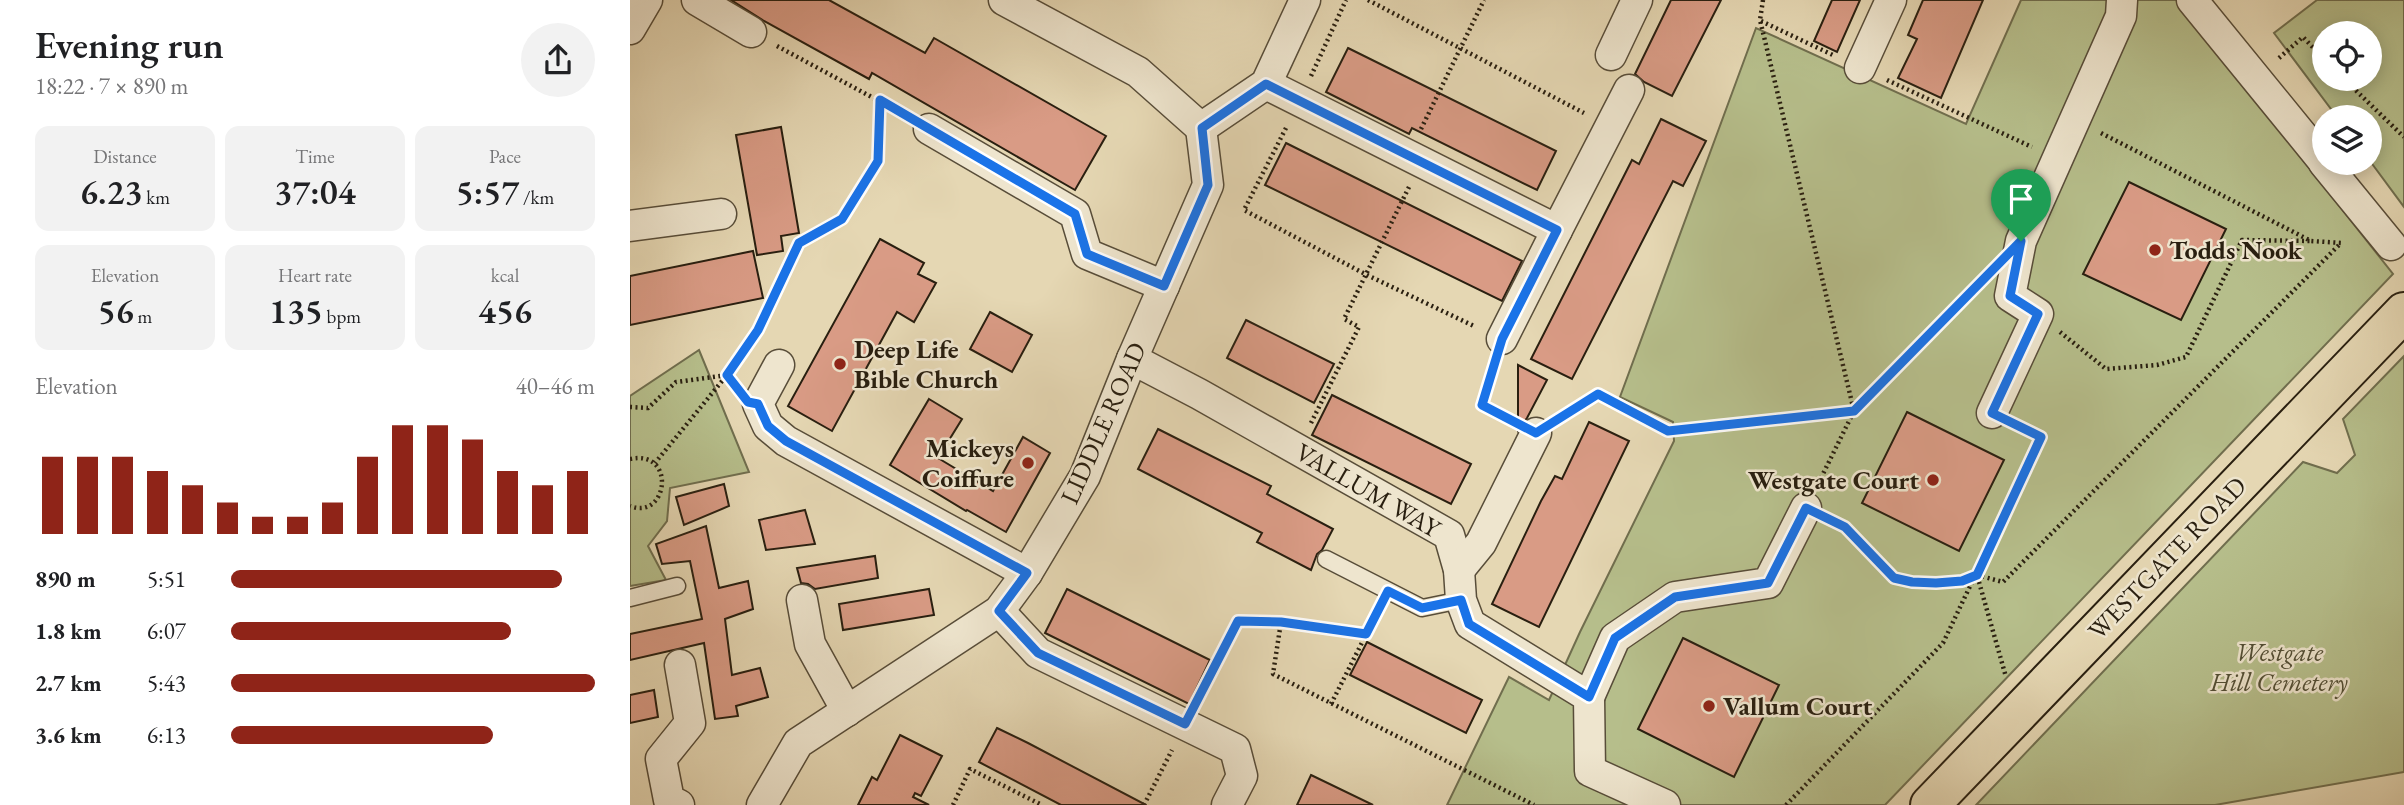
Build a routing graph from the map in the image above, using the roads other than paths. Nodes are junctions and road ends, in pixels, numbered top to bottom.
1 (647, 0) edge
2 (697, 0) edge
3 (1004, 0) edge
4 (1305, 0) edge
5 (1637, 0) edge
6 (1892, 0) edge
7 (2122, 0) edge
8 (2192, 0) edge
9 (630, 29) edge
10 (751, 32) road end
11 (1611, 55) dead end
12 (1860, 68) road end
13 (1266, 84) junction
14 (1629, 90) dead end
15 (1202, 128) junction
16 (929, 129) road end
17 (2312, 148) edge
18 (2334, 175) edge
19 (721, 214) dead end
20 (630, 226) edge
21 (1557, 230) junction
22 (2384, 235) road end
23 (1164, 286) junction
24 (2404, 312) edge
25 (1502, 339) road end
26 (1132, 359) junction
27 (779, 365) dead end
28 (1992, 413) road end
29 (1536, 433) road end
30 (1806, 508) road end
31 (1326, 559) dead end
32 (1460, 570) junction
33 (1027, 573) junction
34 (677, 586) dead end
35 (630, 598) edge
36 (802, 600) dead end
37 (1461, 600) junction
38 (999, 611) junction
39 (680, 665) dead end
40 (1589, 697) junction
41 (847, 711) junction
42 (679, 805) edge
43 (762, 805) edge
44 (1227, 805) edge
45 (1665, 805) edge
46 (1930, 805) edge

1 - 9 street
2 - 10 street
3 - 15 street
4 - 13 street
5 - 11 street
6 - 12 street
7 - 28 street
8 - 17 street
13 - 15 street
13 - 21 street
14 - 21 street
15 - 23 street, LIDDLE ROAD
16 - 23 street
18 - 22 street
19 - 20 street
21 - 25 street
23 - 26 street, LIDDLE ROAD
24 - 46 main road, WESTGATE ROAD
26 - 32 street, VALLUM WAY
26 - 33 street, LIDDLE ROAD
27 - 33 street
29 - 32 street
30 - 40 street
31 - 37 lane
32 - 37 street, VALLUM WAY
33 - 38 street, LIDDLE ROAD
34 - 35 lane
36 - 41 street
37 - 40 street, VALLUM WAY
38 - 41 street, LIDDLE ROAD
38 - 44 street
39 - 42 street
40 - 45 street
41 - 43 street, LIDDLE ROAD

